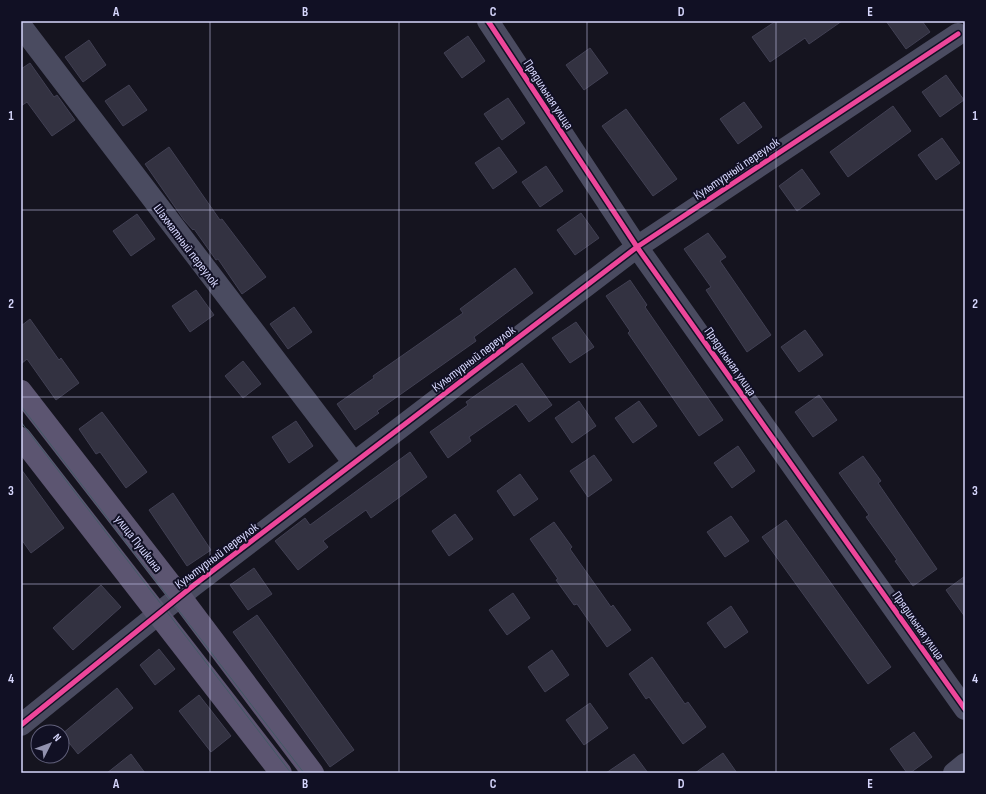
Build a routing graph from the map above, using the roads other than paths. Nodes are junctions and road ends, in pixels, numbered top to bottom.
1 (488, 21) edge
2 (21, 26) edge
3 (958, 34) edge
4 (637, 247) junction
5 (21, 391) edge
6 (21, 438) edge
7 (354, 463) junction
8 (180, 596) junction
9 (158, 614) junction
10 (965, 709) edge
11 (21, 725) edge
12 (965, 764) edge
13 (281, 773) edge
14 (313, 773) edge
15 (954, 773) edge

1 - 4 street, Прядильная улица
2 - 7 street, Шахматный переулок
3 - 4 street, Культурный переулок
4 - 7 street, Культурный переулок
4 - 10 street, Прядильная улица
5 - 8 main road, улица Пушкина
6 - 9 main road
7 - 8 street, Культурный переулок
8 - 9 street, Культурный переулок
8 - 14 main road, улица Пушкина
9 - 11 street, Культурный переулок
9 - 13 main road
12 - 15 street

